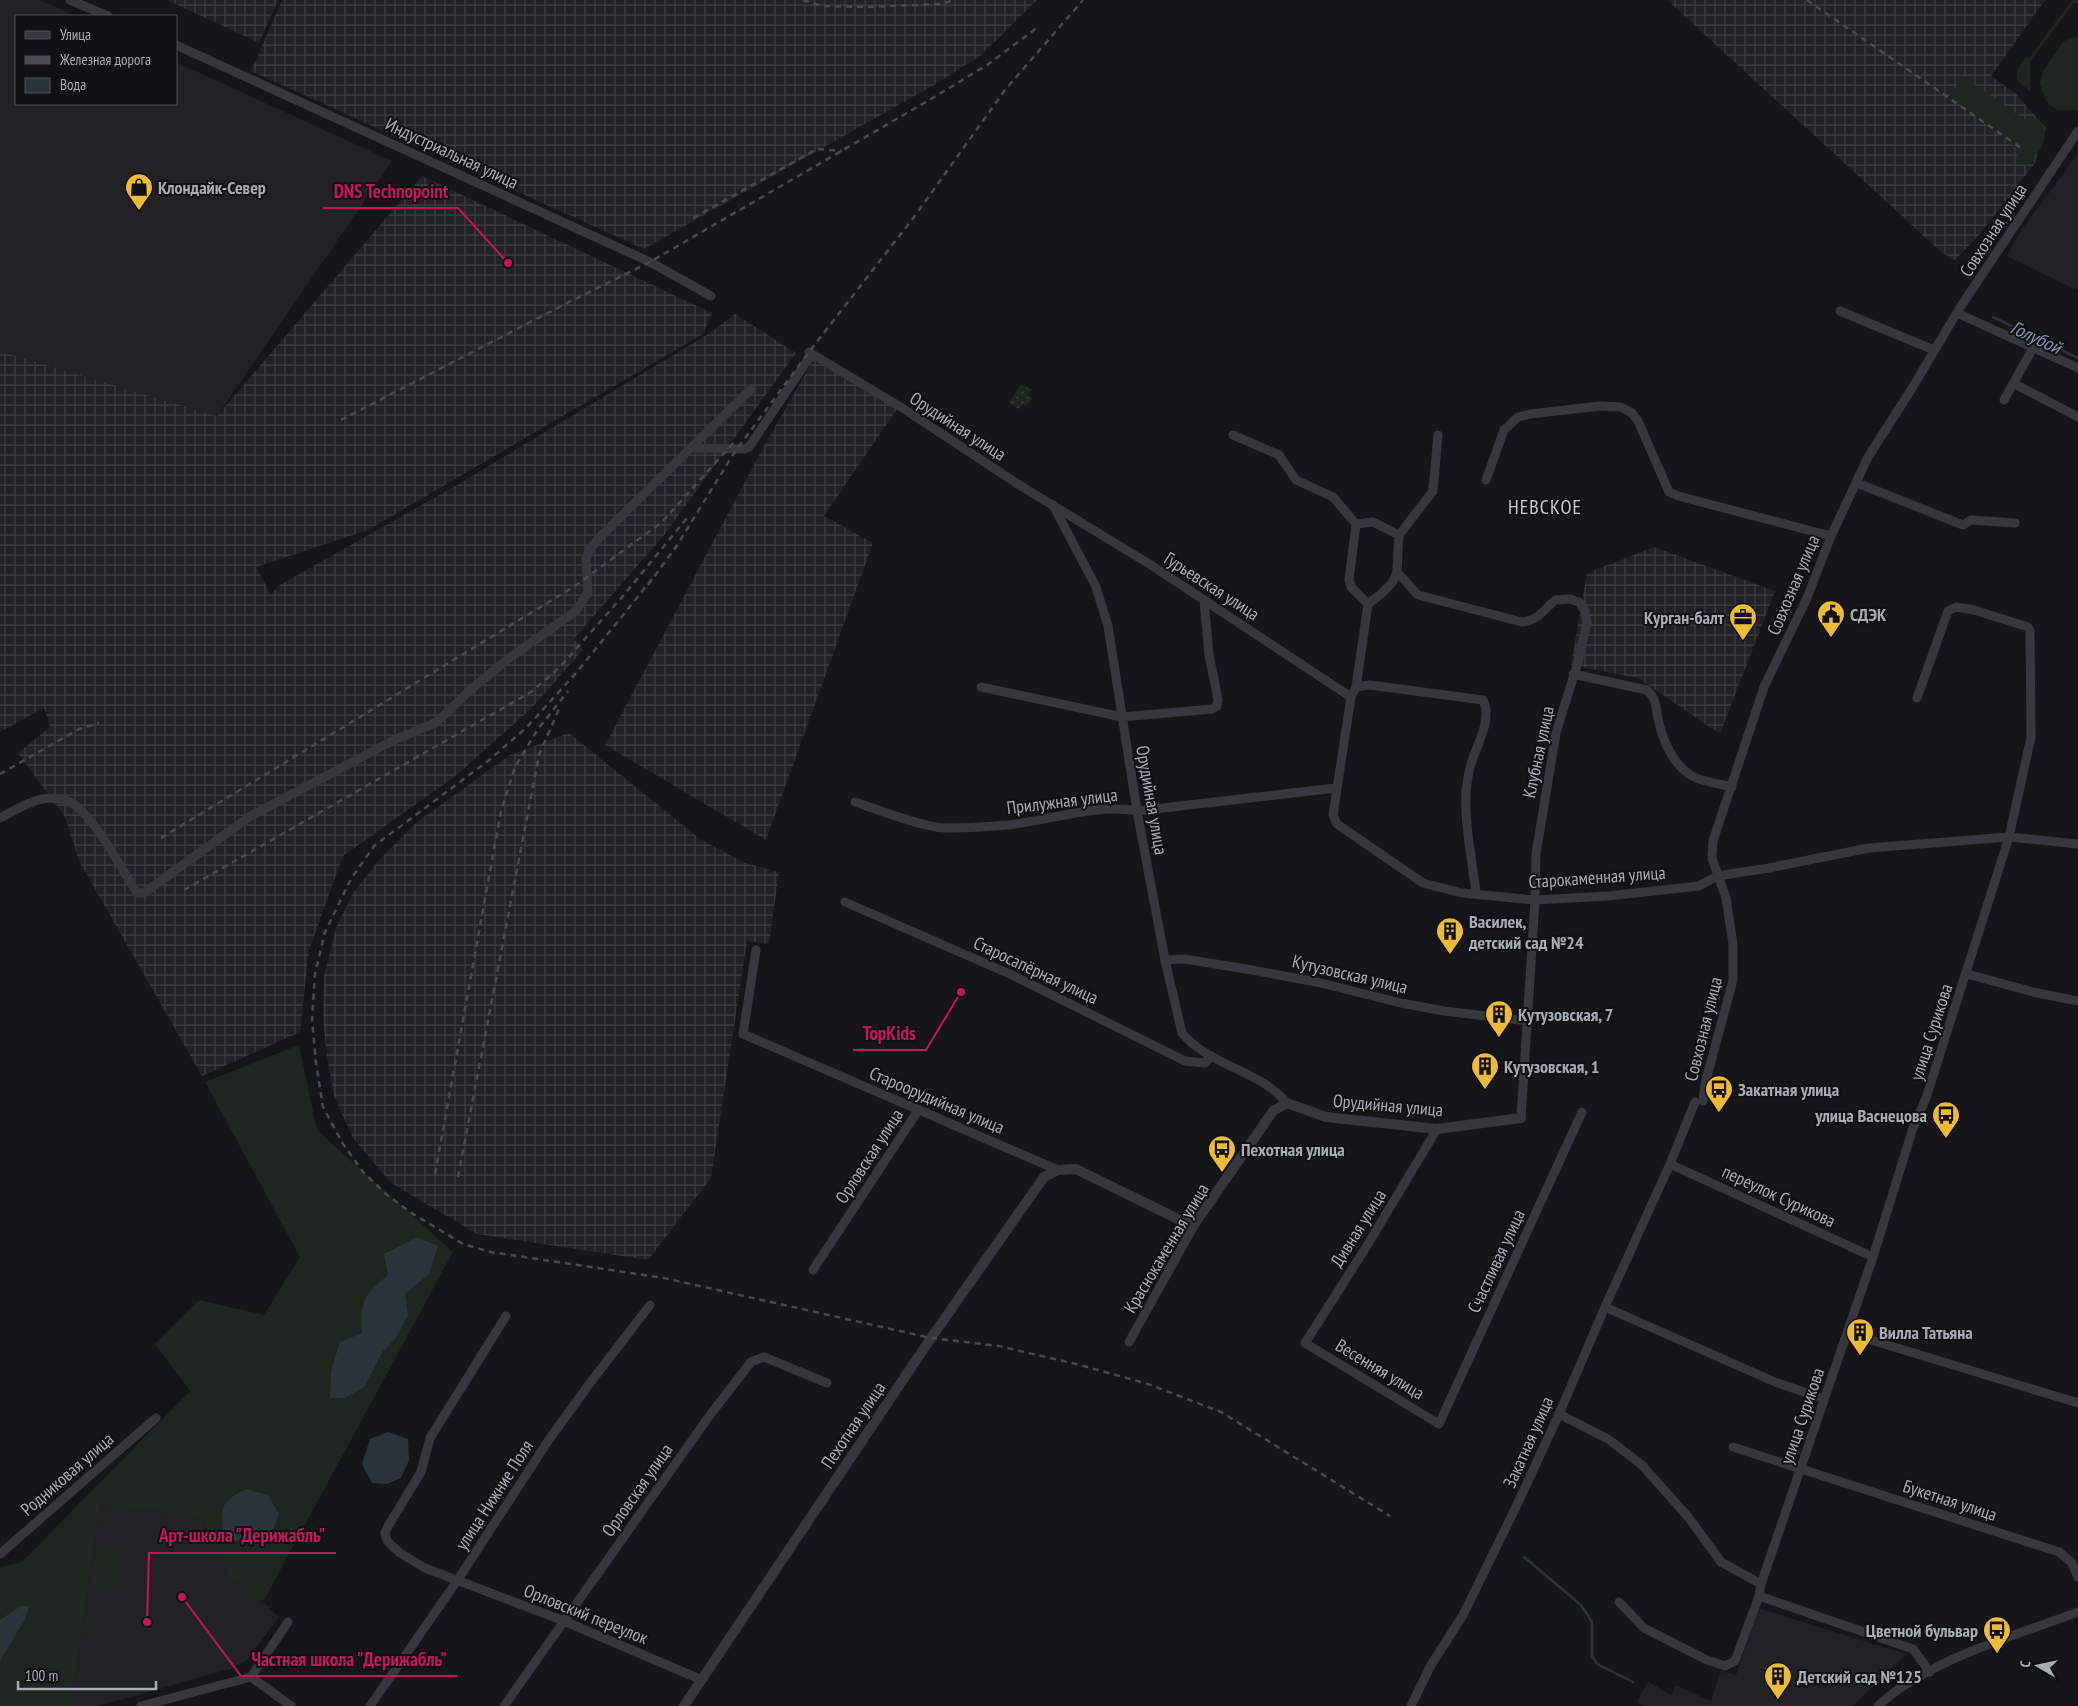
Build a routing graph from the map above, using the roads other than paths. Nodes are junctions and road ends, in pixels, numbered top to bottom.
1 (70, 0) edge
2 (106, 15) edge
3 (178, 46) edge
4 (2078, 131) edge
5 (711, 296) dead end
6 (1840, 311) dead end
7 (1957, 313) junction
8 (2033, 348) junction
9 (1934, 350) junction
10 (2078, 368) edge
11 (2013, 383) junction
12 (752, 388) dead end
13 (2004, 400) dead end
14 (2078, 417) edge
15 (1232, 435) dead end
16 (1438, 435) dead end
17 (691, 448) junction
18 (1486, 480) dead end
19 (1857, 483) junction
20 (1053, 505) junction
21 (2014, 523) dead end
22 (1356, 524) junction
23 (1400, 535) junction
24 (1831, 536) junction
25 (1397, 572) junction
26 (1204, 600) junction
27 (1368, 604) junction
28 (1573, 674) junction
29 (981, 687) dead end
30 (1356, 687) junction
31 (1350, 697) junction
32 (1917, 698) dead end
33 (1122, 717) junction
34 (1336, 788) junction
35 (1732, 788) junction
36 (855, 802) dead end
37 (1137, 811) junction
38 (0, 818) edge
39 (2009, 837) junction
40 (2078, 844) edge
41 (1717, 876) junction
42 (1476, 894) junction
43 (1535, 900) junction
44 (845, 902) dead end
45 (756, 950) dead end
46 (1165, 960) junction
47 (1967, 974) junction
48 (2078, 1001) edge
49 (1528, 1021) junction
50 (1211, 1056) junction
51 (1699, 1102) joint
52 (1287, 1103) junction
53 (918, 1109) junction
54 (1582, 1112) dead end
55 (1521, 1118) joint
56 (1437, 1129) junction
57 (1670, 1164) junction
58 (1058, 1170) junction
59 (1196, 1222) junction
60 (1873, 1257) junction
61 (813, 1270) dead end
62 (650, 1305) dead end
63 (1605, 1307) junction
64 (506, 1316) dead end
65 (1848, 1333) junction
66 (1129, 1342) dead end
67 (1304, 1343) joint
68 (827, 1383) dead end
69 (1824, 1399) junction
70 (2078, 1403) edge
71 (1559, 1414) junction
72 (156, 1418) dead end
73 (1439, 1424) joint
74 (1734, 1447) dead end
75 (1801, 1469) junction
76 (0, 1554) edge
77 (2078, 1577) edge
78 (457, 1581) junction
79 (1761, 1584) junction
80 (1758, 1596) junction
81 (1620, 1602) dead end
82 (2078, 1612) edge
83 (564, 1620) junction
84 (288, 1622) dead end
85 (1930, 1672) junction
86 (251, 1677) junction
87 (702, 1680) junction
88 (141, 1706) edge
89 (291, 1706) edge
90 (370, 1706) edge
91 (504, 1706) edge
92 (684, 1706) edge
93 (1411, 1706) edge
94 (1878, 1706) edge

1 - 2 street
3 - 5 street, Индустриальная улица
4 - 7 street, Совхозная улица
6 - 9 street
7 - 8 street
7 - 9 street, Совхозная улица
8 - 10 street
8 - 11 street
9 - 19 street, Совхозная улица
11 - 13 street
11 - 14 street
12 - 17 street
15 - 22 street
16 - 23 street
17 - 20 street, Орудийная улица
17 - 38 street
18 - 24 street
19 - 21 street
19 - 24 street, Совхозная улица
20 - 26 street, Гурьевская улица
20 - 33 street, Орудийная улица
22 - 23 street
22 - 27 street
23 - 25 street
24 - 35 street, Совхозная улица
25 - 27 street
25 - 28 street, Клубная улица
26 - 31 street, Гурьевская улица
26 - 33 street
27 - 30 street, Старокаменная улица
28 - 35 street
28 - 43 street, Клубная улица
29 - 33 street
30 - 31 street, Старокаменная улица
30 - 42 street
31 - 34 street, Старокаменная улица
32 - 39 street, улица Сурикова
33 - 37 street, Орудийная улица
34 - 37 street, Прилужная улица
34 - 42 street, Старокаменная улица
35 - 41 street, Совхозная улица
36 - 37 street, Прилужная улица
37 - 46 street, Орудийная улица
39 - 40 street, Старокаменная улица
39 - 41 street, Старокаменная улица
39 - 47 street, улица Сурикова
41 - 43 street, Старокаменная улица
41 - 51 street, Совхозная улица
42 - 43 street, Старокаменная улица
43 - 49 street, Клубная улица
44 - 50 street, Старосапёрная улица
45 - 53 street, Староорудийная улица
46 - 49 street, Кутузовская улица
46 - 50 street, Орудийная улица
47 - 48 street
47 - 60 street, улица Сурикова
49 - 55 street, Клубная улица
50 - 52 street, Орудийная улица
51 - 57 street, Закатная улица
52 - 56 street, Орудийная улица
52 - 59 street, Краснокаменная улица
53 - 58 street, Староорудийная улица
53 - 61 street, Орловская улица
54 - 73 street, Счастливая улица
55 - 56 street, Орудийная улица
56 - 67 street, Дивная улица
57 - 60 street, переулок Сурикова
57 - 63 street, Закатная улица
58 - 59 street, Староорудийная улица
58 - 87 street, Пехотная улица
59 - 66 street, Краснокаменная улица
60 - 65 street, улица Сурикова
62 - 78 street, улица Нижние Поля
63 - 69 street
63 - 71 street, Закатная улица
64 - 78 street, Орловский переулок
65 - 69 street, улица Сурикова
65 - 70 street
67 - 73 street, Весенняя улица
68 - 83 street, Орловская улица
69 - 75 street, улица Сурикова
71 - 79 street
71 - 93 street, Закатная улица
72 - 76 street, Родниковая улица
74 - 75 street, Букетная улица
75 - 77 street, Букетная улица
75 - 79 street, улица Сурикова
78 - 83 street, Орловский переулок
78 - 90 street, улица Нижние Поля
79 - 80 street, улица Сурикова
80 - 81 street, улица Сурикова
80 - 85 street
82 - 85 street
83 - 87 street, Орловский переулок
83 - 91 street, Орловская улица
84 - 86 street
85 - 94 street
86 - 88 street
86 - 89 street
87 - 92 street, Пехотная улица

